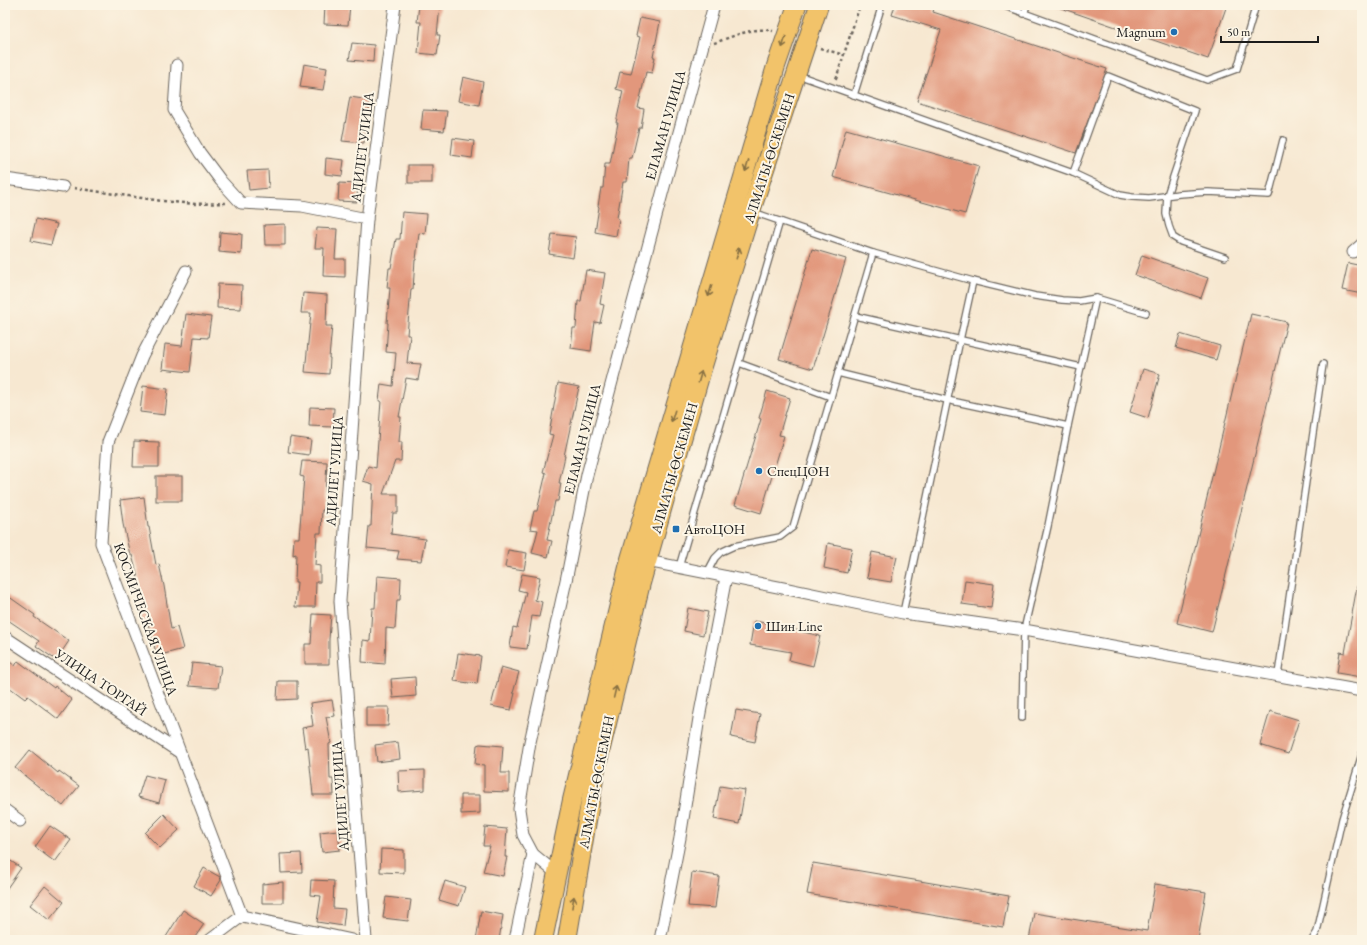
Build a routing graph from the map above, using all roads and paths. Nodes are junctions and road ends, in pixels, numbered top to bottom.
1 (396, 5) edge
2 (714, 5) edge
3 (796, 5) edge
4 (819, 5) edge
5 (860, 5) edge
6 (882, 5) edge
7 (1002, 5) edge
8 (1027, 5) edge
9 (1256, 5) edge
10 (1024, 14) junction
11 (786, 36) junction
12 (806, 44) junction
13 (703, 48) junction
14 (844, 55) junction
15 (177, 66) dead end
16 (796, 74) junction
17 (833, 87) junction
18 (854, 95) junction
19 (1283, 140) dead end
20 (1073, 173) junction
21 (5, 179) edge
22 (63, 187) joint
23 (1168, 195) junction
24 (241, 204) junction
25 (751, 211) junction
26 (367, 219) junction
27 (780, 221) junction
28 (1362, 244) edge
29 (1353, 252) dead end
30 (873, 253) junction
31 (1225, 257) dead end
32 (186, 271) dead end
33 (974, 281) junction
34 (1096, 298) junction
35 (1146, 313) dead end
36 (855, 316) junction
37 (960, 340) junction
38 (739, 363) junction
39 (1323, 364) dead end
40 (1081, 367) junction
41 (838, 373) junction
42 (831, 397) junction
43 (947, 400) junction
44 (1068, 426) junction
45 (647, 561) junction
46 (679, 567) junction
47 (707, 573) junction
48 (726, 577) junction
49 (903, 613) junction
50 (1024, 630) junction
51 (5, 637) edge
52 (1278, 675) junction
53 (1362, 691) edge
54 (1022, 718) dead end
55 (179, 752) junction
56 (1362, 754) edge
57 (572, 800) junction
58 (590, 803) junction
59 (5, 810) edge
60 (20, 821) dead end
61 (533, 854) junction
62 (556, 873) junction
63 (242, 916) junction
64 (210, 940) edge
65 (352, 940) edge
66 (366, 940) edge
67 (514, 940) edge
68 (543, 940) edge
69 (567, 940) edge
70 (660, 940) edge
71 (1312, 940) edge

1 - 26 street, АДИЛЕТ УЛИЦА
2 - 13 street, ЕЛАМАН УЛИЦА
3 - 11 main road, АЛМАТЫ-ӨСКЕМЕН
4 - 12 main road, АЛМАТЫ-ӨСКЕМЕН
5 - 14 path
6 - 18 lane
7 - 10 lane
8 - 10 lane
9 - 10 lane
11 - 13 path
11 -> 57 main road, АЛМАТЫ-ӨСКЕМЕН
12 - 14 path
12 - 16 main road, АЛМАТЫ-ӨСКЕМЕН
13 - 61 street, ЕЛАМАН УЛИЦА
14 - 17 path
15 - 24 street
16 - 17 lane
16 - 25 main road, АЛМАТЫ-ӨСКЕМЕН
17 - 18 lane
18 - 20 lane
19 - 23 lane
20 - 23 lane
20 - 23 lane
21 - 22 street
22 - 24 path
23 - 31 lane
24 - 26 street
25 - 27 lane
45 -> 25 main road, АЛМАТЫ-ӨСКЕМЕН
26 - 66 street, АДИЛЕТ УЛИЦА
27 - 30 lane
27 - 38 lane
28 - 29 street
30 - 33 lane
30 - 36 lane
32 - 55 street, КОСМИЧЕСКАЯ УЛИЦА
33 - 34 lane
33 - 37 lane
34 - 35 lane
34 - 40 lane
36 - 37 lane
36 - 41 lane
37 - 40 lane
37 - 43 lane
38 - 42 lane
38 - 46 lane
39 - 52 lane
40 - 44 lane
41 - 42 lane
41 - 43 lane
42 - 47 lane
43 - 44 lane
43 - 49 lane
44 - 50 lane
45 - 46 street
58 -> 45 main road, АЛМАТЫ-ӨСКЕМЕН
46 - 47 street
47 - 48 street
48 - 49 street
48 - 70 street
49 - 50 street
50 - 52 street
50 - 54 lane
51 - 55 street, УЛИЦА ТОРГАЙ
52 - 53 street
55 - 63 street, КОСМИЧЕСКАЯ УЛИЦА
56 - 71 lane
57 - 58 main road
57 - 62 main road, АЛМАТЫ-ӨСКЕМЕН
69 -> 58 main road, АЛМАТЫ-ӨСКЕМЕН
59 - 60 street
61 - 62 street, ЕЛАМАН УЛИЦА
61 - 67 street
62 - 68 main road, АЛМАТЫ-ӨСКЕМЕН
63 - 64 street
63 - 65 street

